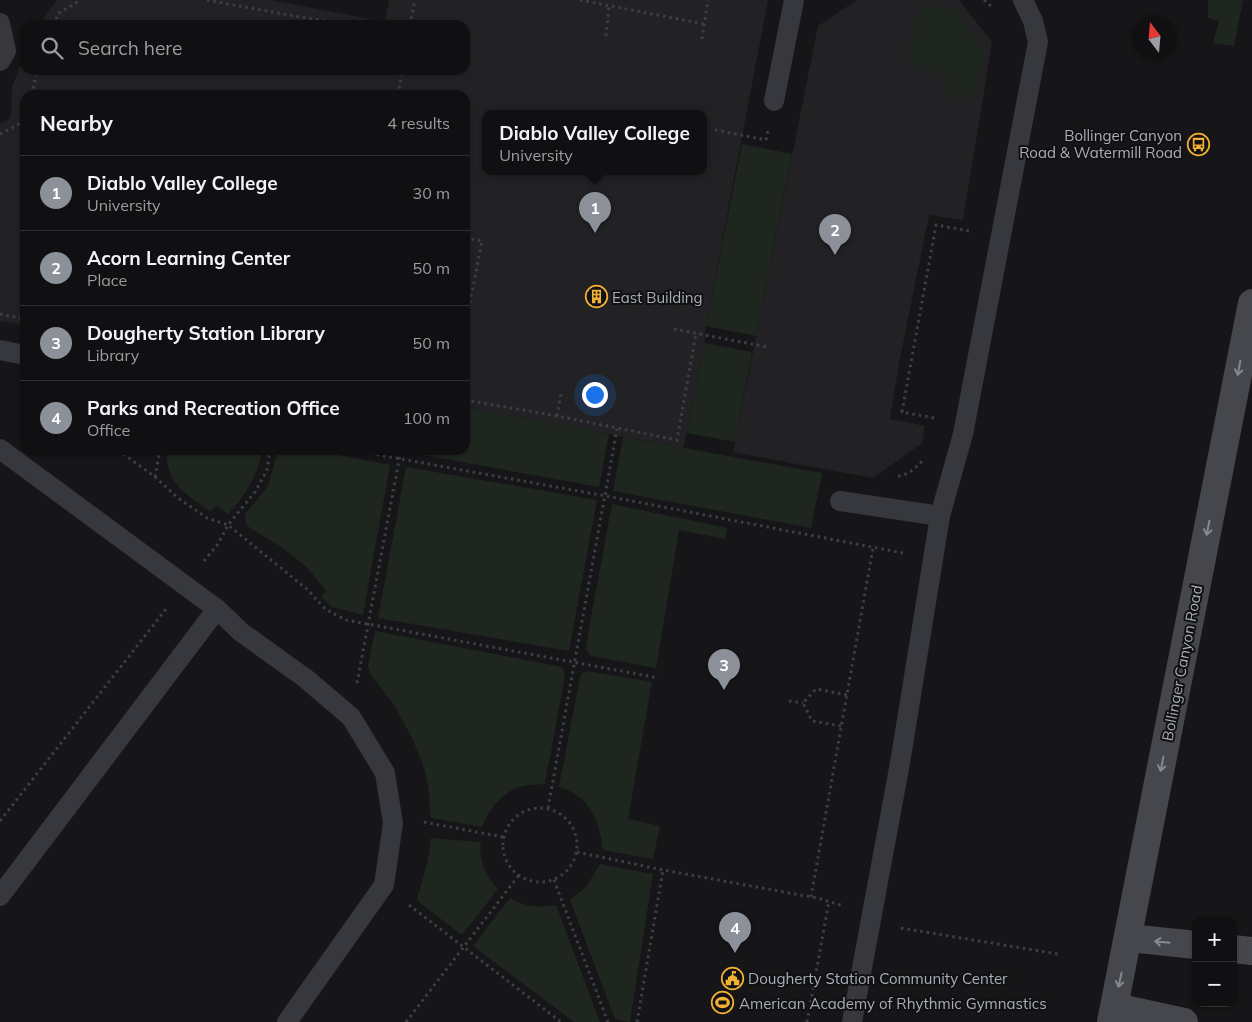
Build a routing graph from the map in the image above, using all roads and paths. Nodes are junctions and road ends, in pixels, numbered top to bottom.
1 (81, 0) edge
2 (207, 0) edge
3 (415, 0) edge
4 (580, 0) edge
5 (708, 0) edge
6 (794, 0) edge
7 (984, 0) edge
8 (1023, 0) edge
9 (609, 6) junction
10 (994, 10) dead end
11 (56, 20) edge
12 (319, 20) edge
13 (411, 20) edge
14 (0, 22) edge
15 (704, 24) junction
16 (606, 36) dead end
17 (702, 39) dead end
18 (0, 62) edge
19 (36, 75) edge
20 (401, 75) edge
21 (33, 90) edge
22 (399, 90) edge
23 (774, 101) joint
24 (20, 124) edge
25 (715, 130) dead end
26 (0, 134) edge
27 (972, 222) dead end
28 (470, 239) edge
29 (470, 302) edge
30 (1252, 303) edge
31 (0, 314) edge
32 (20, 318) edge
33 (674, 329) dead end
34 (696, 333) junction
35 (767, 347) dead end
36 (0, 350) edge
37 (20, 354) edge
38 (561, 394) dead end
39 (470, 401) edge
40 (557, 416) junction
41 (935, 426) dead end
42 (617, 429) junction
43 (0, 449) edge
44 (928, 454) dead end
45 (125, 455) edge
46 (159, 455) edge
47 (269, 455) edge
48 (378, 455) edge
49 (400, 455) edge
50 (399, 459) junction
51 (155, 477) junction
52 (894, 477) dead end
53 (606, 496) junction
54 (840, 501) dead end
55 (940, 516) junction
56 (228, 525) junction
57 (873, 548) junction
58 (933, 559) junction
59 (185, 585) junction
60 (217, 609) junction
61 (368, 625) junction
62 (575, 662) junction
63 (658, 678) dead end
64 (847, 695) junction
65 (789, 701) dead end
66 (803, 704) junction
67 (347, 714) junction
68 (841, 726) junction
69 (548, 808) junction
70 (392, 815) junction
71 (0, 822) edge
72 (503, 836) junction
73 (577, 852) junction
74 (663, 870) junction
75 (519, 875) junction
76 (554, 880) junction
77 (384, 884) junction
78 (0, 896) edge
79 (811, 898) junction
80 (829, 901) junction
81 (846, 907) dead end
82 (897, 927) dead end
83 (1129, 938) junction
84 (1192, 945) edge
85 (463, 946) junction
86 (1237, 949) edge
87 (1252, 951) edge
88 (1058, 954) dead end
89 (1113, 1014) edge
90 (287, 1022) edge
91 (406, 1022) edge
92 (561, 1022) edge
93 (608, 1022) edge
94 (637, 1022) edge
95 (807, 1022) edge
96 (852, 1022) edge
97 (1184, 1022) edge

1 - 11 path
2 - 12 path
3 - 13 path
4 - 9 path
5 - 15 path
6 - 23 lane
7 - 10 path
8 - 55 lane
9 - 15 path
9 - 16 path
14 - 18 lane
15 - 17 path
19 - 21 path
20 - 22 path
23 - 25 path
24 - 26 path
27 - 41 path
28 - 29 path
30 -> 83 main road, Bollinger Canyon Road
31 - 32 path
33 - 34 path
34 - 35 path
34 - 42 path
36 - 37 lane
38 - 40 path
39 - 40 path
40 - 42 path
42 - 53 path
43 - 59 lane
44 - 52 path
45 - 51 path
46 - 51 path
47 - 56 path
48 - 50 path
49 - 50 path
50 - 53 path
50 - 61 path
51 - 56 path
53 - 57 path
53 - 62 path
54 - 55 lane
55 - 58 lane
56 - 59 path
56 - 61 path
57 - 58 path
57 - 64 path
58 - 96 lane
59 - 60 lane
59 - 71 path
60 - 67 lane
60 - 78 lane
61 - 62 path
61 - 67 path
62 - 63 path
62 - 69 path
64 - 66 path
64 - 68 path
65 - 66 path
66 - 68 path
67 - 70 lane
68 - 79 path
69 - 72 path
69 - 73 path
70 - 72 path
70 - 77 lane
72 - 75 path
73 - 74 path
73 - 76 path
74 - 79 path
74 - 94 path
75 - 76 path
75 - 85 path
76 - 93 path
77 - 85 path
77 - 90 lane
79 - 80 path
80 - 81 path
80 - 95 path
82 - 88 path
84 -> 83 main road
83 -> 89 main road, Bollinger Canyon Road
85 - 91 path
85 - 92 path
86 - 87 main road
89 - 97 main road

